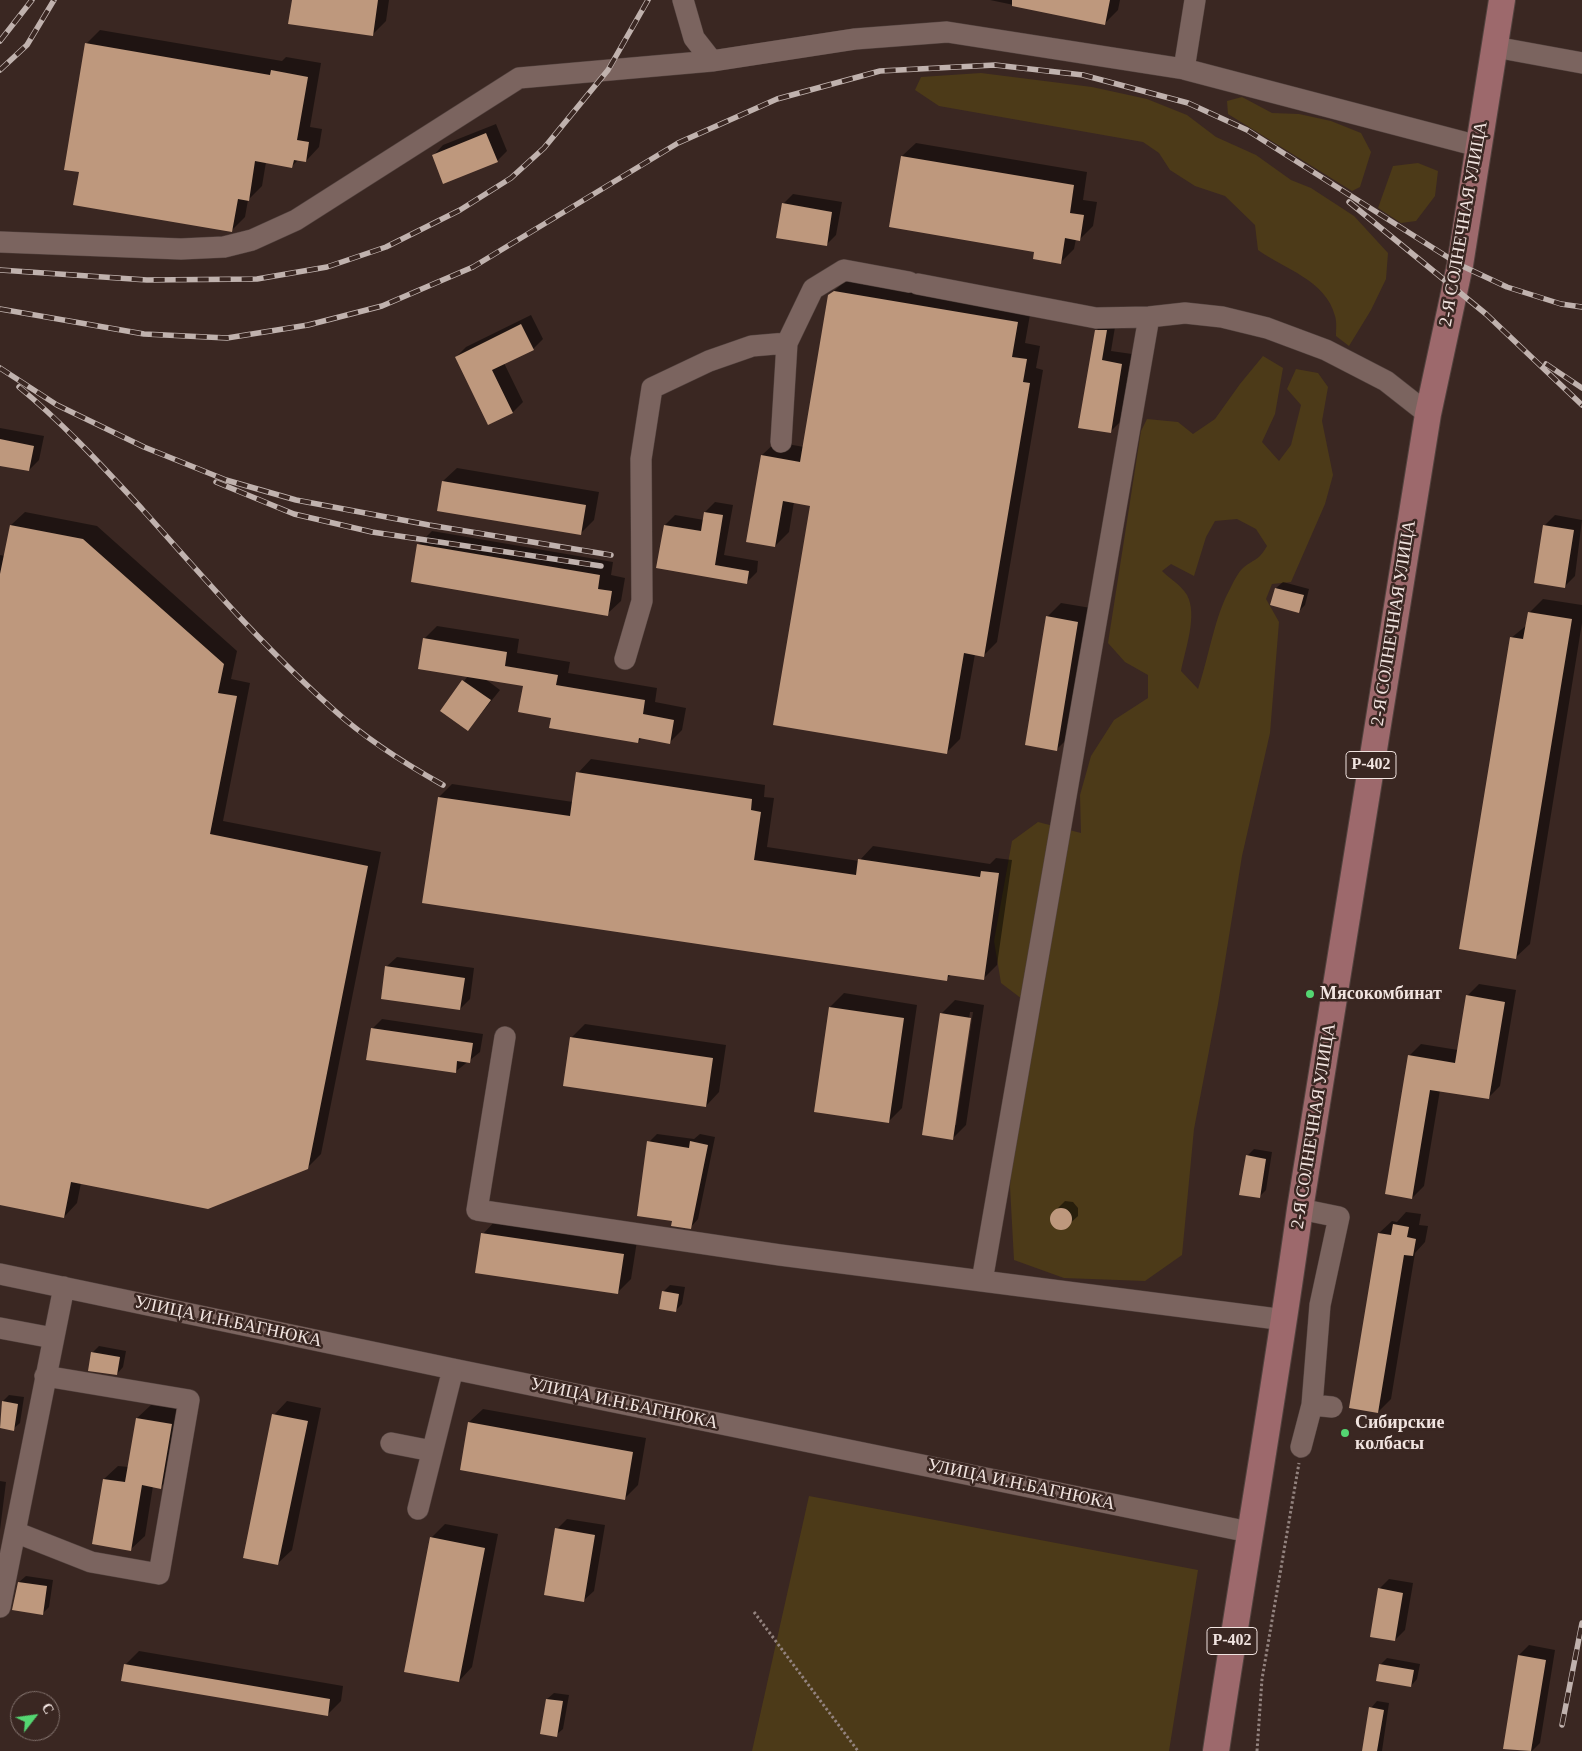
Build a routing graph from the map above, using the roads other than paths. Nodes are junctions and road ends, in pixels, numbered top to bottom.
1 (683, 0) edge
2 (1195, 0) edge
3 (1502, 0) edge
4 (1495, 47) junction
5 (712, 61) junction
6 (1582, 63) edge
7 (1184, 69) junction
8 (1478, 146) junction
9 (0, 242) edge
10 (1150, 317) junction
11 (787, 343) junction
12 (1428, 414) junction
13 (781, 442) dead end
14 (625, 659) dead end
15 (505, 1036) dead end
16 (1300, 1209) junction
17 (0, 1274) edge
18 (982, 1280) junction
19 (64, 1288) junction
20 (1285, 1320) junction
21 (0, 1328) edge
22 (53, 1338) junction
23 (453, 1370) junction
24 (45, 1376) junction
25 (391, 1443) dead end
26 (1301, 1448) road end
27 (432, 1451) junction
28 (418, 1509) dead end
29 (15, 1532) junction
30 (1249, 1532) junction
31 (4, 1567) edge
32 (0, 1607) edge
33 (1216, 1751) edge

1 - 5 street
2 - 7 street
3 - 4 main road, 2-Я СОЛНЕЧНАЯ УЛИЦА / Р-402
4 - 6 street
4 - 8 main road, 2-Я СОЛНЕЧНАЯ УЛИЦА / Р-402
5 - 7 street
5 - 9 street
7 - 8 street
8 - 12 main road, 2-Я СОЛНЕЧНАЯ УЛИЦА / Р-402
10 - 11 street
10 - 12 street
10 - 18 street
11 - 13 street
11 - 14 street
12 - 16 main road, 2-Я СОЛНЕЧНАЯ УЛИЦА / Р-402
15 - 18 street
16 - 20 main road, 2-Я СОЛНЕЧНАЯ УЛИЦА / Р-402
16 - 26 street
17 - 19 street, УЛИЦА И.Н.БАГНЮКА
18 - 20 street
19 - 22 street
19 - 23 street, УЛИЦА И.Н.БАГНЮКА
20 - 30 main road, 2-Я СОЛНЕЧНАЯ УЛИЦА / Р-402
21 - 22 street
22 - 24 street
23 - 27 street
23 - 30 street, УЛИЦА И.Н.БАГНЮКА
24 - 29 street
24 - 29 street
25 - 27 street
27 - 28 street
29 - 31 street
30 - 33 main road, 2-Я СОЛНЕЧНАЯ УЛИЦА / Р-402
31 - 32 street

